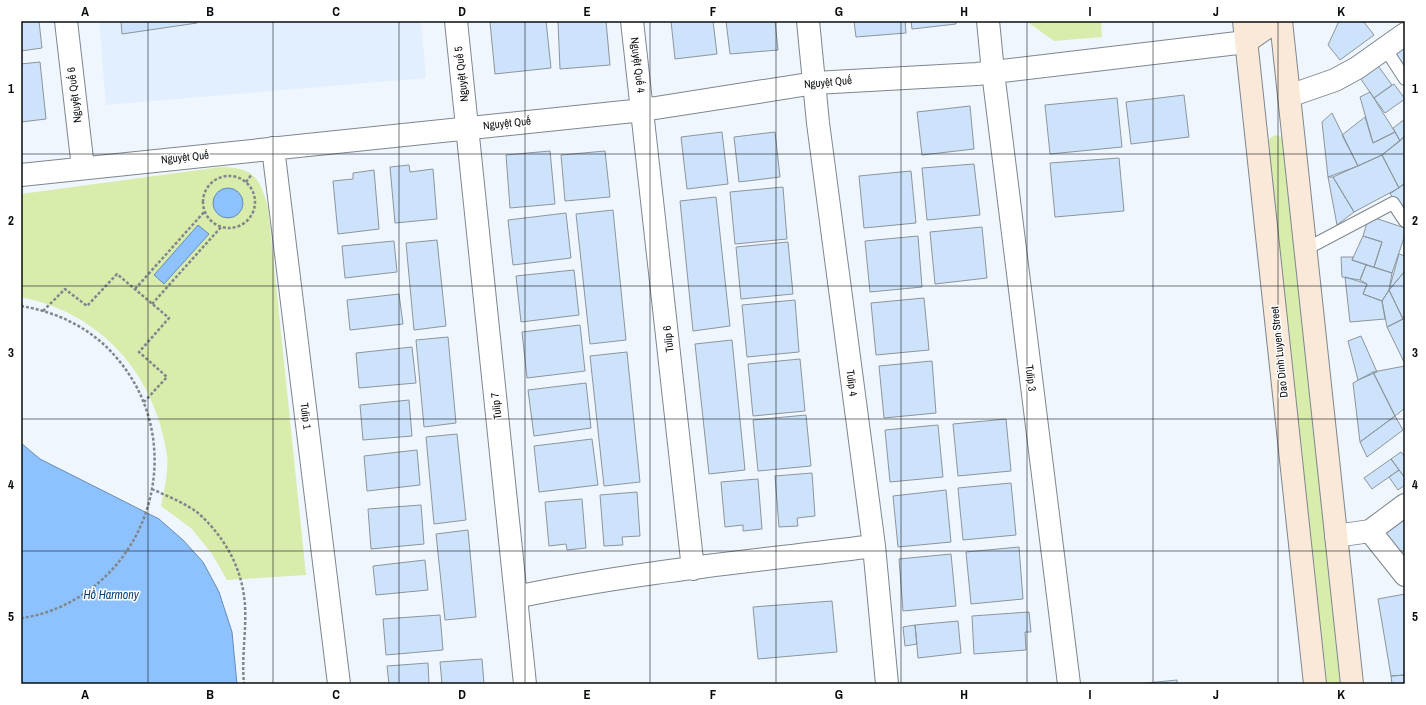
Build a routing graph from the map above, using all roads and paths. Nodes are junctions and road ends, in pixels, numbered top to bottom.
1 (66, 21) edge
2 (456, 21) edge
3 (632, 21) edge
4 (808, 21) edge
5 (988, 21) edge
6 (1276, 21) edge
7 (1281, 21) edge
8 (1245, 31) edge
9 (1405, 34) edge
10 (1385, 48) junction
11 (992, 72) junction
12 (1405, 79) edge
13 (815, 83) junction
14 (1289, 96) junction
15 (643, 110) junction
16 (467, 128) junction
17 (273, 148) junction
18 (83, 168) junction
19 (21, 175) edge
20 (205, 211) junction
21 (1405, 221) edge
22 (222, 226) junction
23 (1306, 249) junction
24 (135, 289) junction
25 (152, 304) junction
26 (21, 306) edge
27 (43, 311) junction
28 (144, 402) junction
29 (152, 489) junction
30 (1405, 505) edge
31 (1370, 531) junction
32 (1336, 536) junction
33 (874, 546) junction
34 (692, 569) junction
35 (1405, 575) edge
36 (516, 597) junction
37 (21, 618) edge
38 (244, 684) edge
39 (339, 684) edge
40 (525, 684) edge
41 (887, 684) edge
42 (1069, 684) edge
43 (1315, 684) edge
44 (1352, 684) edge

1 - 18 street, Nguyệt Quế 6
2 - 16 street, Nguyệt Quế 5
3 - 15 street, Nguyệt Quế 4
4 - 13 street, Tulip 4
5 - 11 street, Tulip 3
6 - 8 main road
7 - 14 main road
8 - 11 street, Nguyệt Quế
8 - 43 main road, Dao Dinh Luyen Street
9 - 10 street
10 - 12 lane
10 - 14 street
11 - 13 street, Nguyệt Quế
11 - 42 street, Tulip 3
13 - 15 street, Nguyệt Quế
13 - 33 street, Tulip 4
14 - 23 main road
15 - 16 street, Nguyệt Quế
15 - 34 street, Tulip 6
16 - 17 street, Nguyệt Quế
16 - 36 street, Tulip 7
17 - 18 street, Nguyệt Quế
17 - 39 street, Tulip 1
18 - 19 street, Nguyệt Quế
20 - 22 path
20 - 22 path
20 - 24 path
21 - 23 lane
22 - 25 path
23 - 32 main road
24 - 25 path
24 - 27 path
25 - 28 path
26 - 27 path
27 - 28 path
28 - 29 path
29 - 37 path
29 - 38 path
30 - 31 street
31 - 32 street
31 - 35 street
32 - 44 main road
33 - 34 street
33 - 41 street, Tulip 4
34 - 36 street
36 - 40 street, Tulip 7

